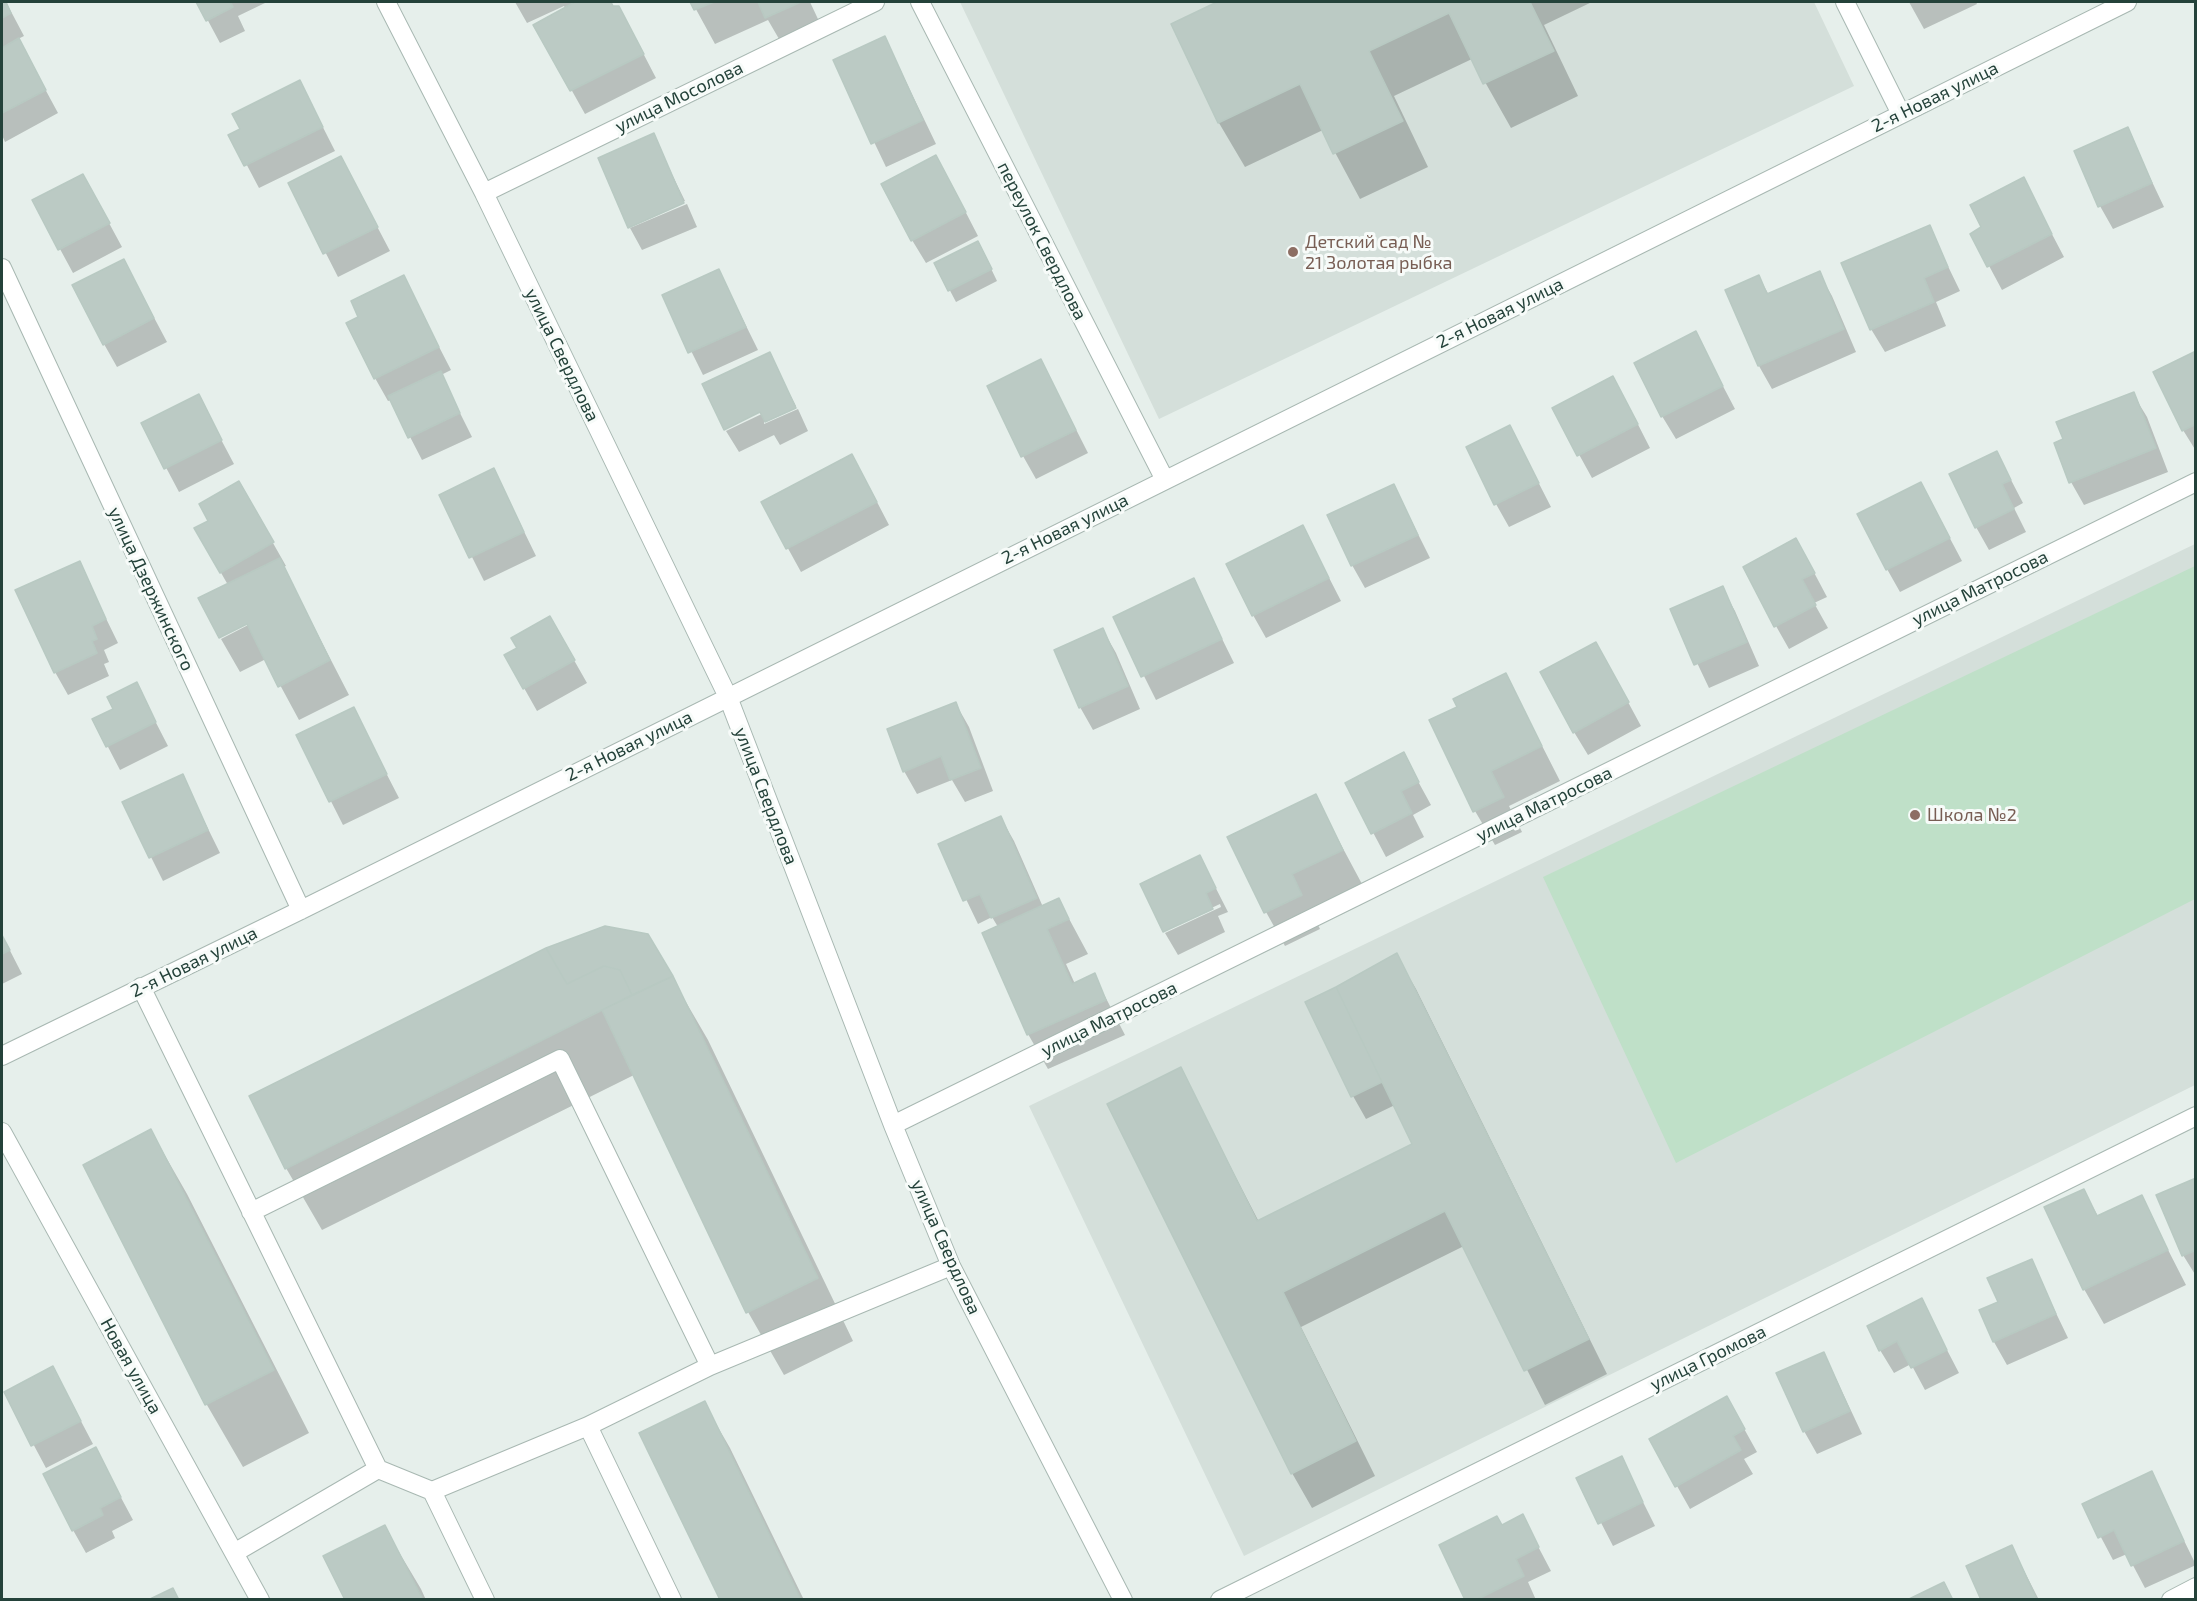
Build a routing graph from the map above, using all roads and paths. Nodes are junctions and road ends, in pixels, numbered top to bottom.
1 (386, 2) edge
2 (875, 2) edge
3 (920, 2) edge
4 (1845, 2) edge
5 (2127, 2) edge
6 (1901, 114) junction
7 (484, 193) junction
8 (2, 268) edge
9 (1165, 480) junction
10 (2196, 482) edge
11 (728, 697) junction
12 (301, 910) junction
13 (141, 987) junction
14 (2, 1056) edge
15 (2196, 1116) edge
16 (893, 1125) junction
17 (2, 1132) edge
18 (251, 1212) junction
19 (951, 1266) junction
20 (710, 1366) junction
21 (588, 1426) junction
22 (378, 1469) junction
23 (432, 1491) junction
24 (234, 1552) junction
25 (2196, 1587) edge
26 (260, 1599) edge
27 (485, 1599) edge
28 (672, 1599) edge
29 (1123, 1599) edge
30 (1220, 1599) edge
31 (2171, 1599) edge

1 - 7 street, улица Свердлова
2 - 7 street, улица Мосолова
3 - 9 street, переулок Свердлова
4 - 6 street
5 - 6 street, 2-я Новая улица
6 - 9 street, 2-я Новая улица
7 - 11 street, улица Свердлова
8 - 12 street, улица Дзержинского
9 - 11 street, 2-я Новая улица
10 - 16 street, улица Матросова
11 - 12 street, 2-я Новая улица
11 - 16 street, улица Свердлова
12 - 13 street, 2-я Новая улица
13 - 14 street, 2-я Новая улица
13 - 18 street
15 - 30 street, улица Громова
16 - 19 street, улица Свердлова
17 - 24 street, Новая улица
18 - 20 street
18 - 22 street
19 - 20 street
19 - 29 street, улица Свердлова
20 - 21 street
21 - 23 street
21 - 28 street
22 - 23 street
22 - 24 street
23 - 27 street
24 - 26 street, Новая улица
25 - 31 street

